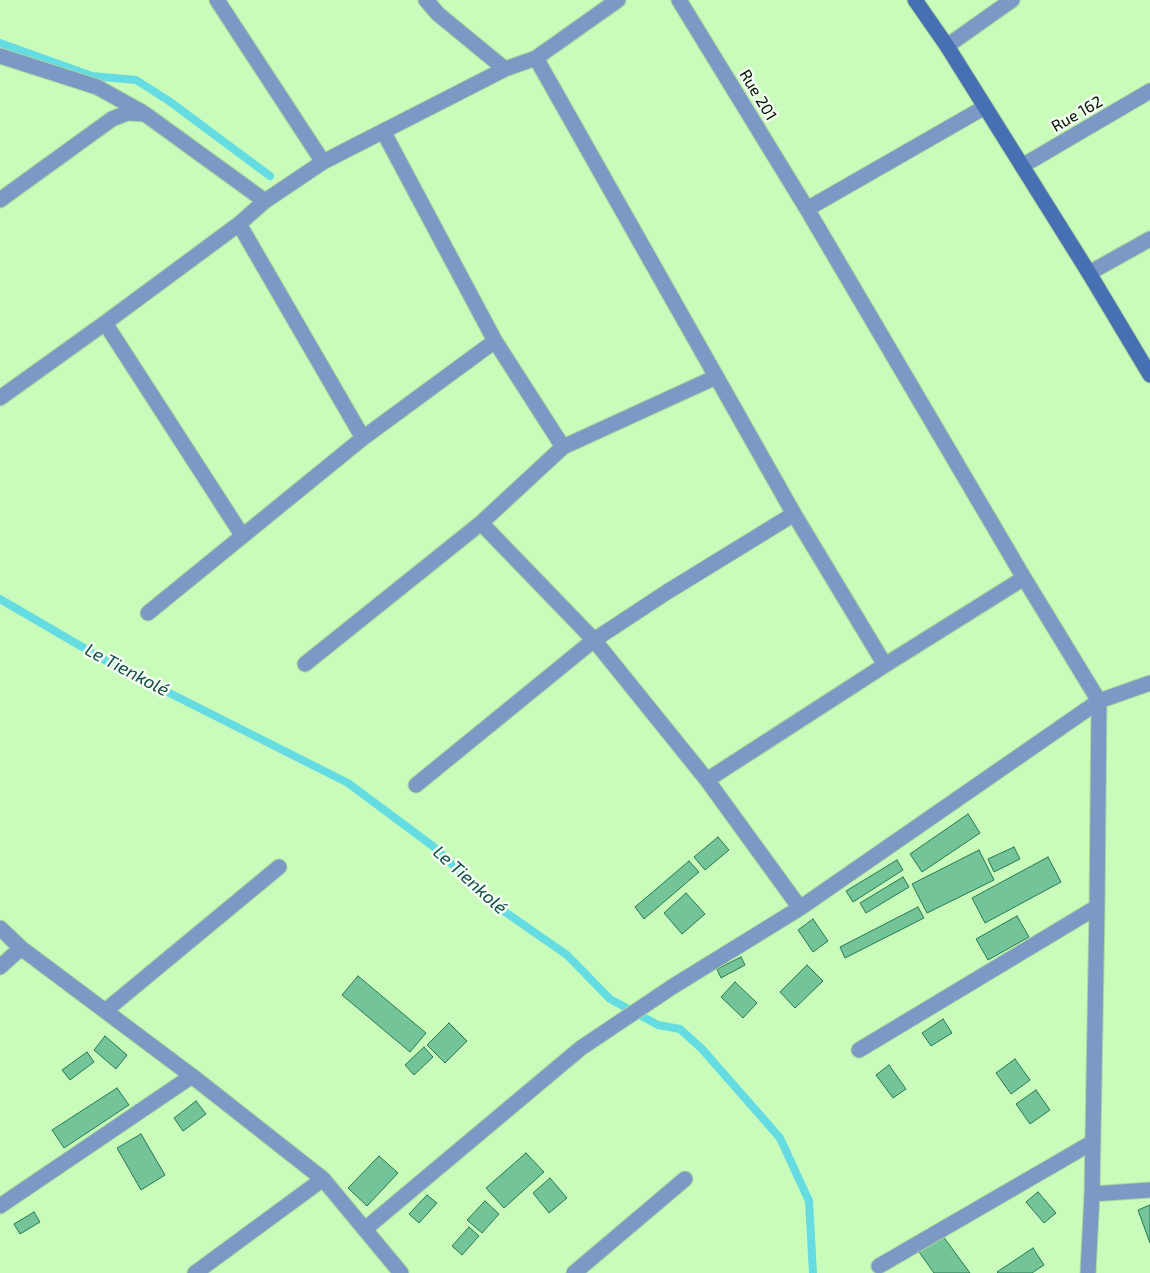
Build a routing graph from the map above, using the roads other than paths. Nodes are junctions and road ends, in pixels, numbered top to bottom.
1 (217, 0) edge
2 (426, 0) edge
3 (618, 0) edge
4 (679, 0) edge
5 (916, 0) edge
6 (1012, 0) edge
7 (947, 46) junction
8 (0, 56) edge
9 (536, 58) junction
10 (505, 69) junction
11 (1150, 91) edge
12 (985, 108) junction
13 (146, 114) junction
14 (383, 131) junction
15 (323, 162) junction
16 (1022, 166) junction
17 (0, 200) edge
18 (265, 201) junction
19 (807, 209) junction
20 (239, 224) junction
21 (1150, 239) edge
22 (1090, 273) junction
23 (105, 323) junction
24 (495, 341) junction
25 (1150, 375) edge
26 (716, 377) junction
27 (0, 398) edge
28 (363, 438) junction
29 (563, 447) junction
30 (794, 514) junction
31 (481, 524) junction
32 (242, 535) junction
33 (1024, 578) junction
34 (148, 613) dead end
35 (594, 640) junction
36 (305, 664) dead end
37 (884, 665) junction
38 (1150, 683) edge
39 (1098, 701) junction
40 (707, 780) junction
41 (416, 785) dead end
42 (279, 867) dead end
43 (1097, 907) junction
44 (800, 908) junction
45 (0, 928) edge
46 (21, 948) junction
47 (0, 966) edge
48 (105, 1011) junction
49 (859, 1050) dead end
50 (192, 1076) junction
51 (1093, 1142) junction
52 (323, 1179) junction
53 (685, 1179) dead end
54 (1150, 1190) edge
55 (1092, 1194) junction
56 (0, 1206) edge
57 (365, 1228) junction
58 (879, 1266) dead end
59 (195, 1273) edge
60 (401, 1273) edge
61 (574, 1273) edge
62 (1088, 1273) edge

1 - 15 street
2 - 10 street
3 - 9 street
4 - 19 street, Rue 201
5 - 7 main road
6 - 7 street
7 - 12 main road
8 - 13 street
9 - 10 street
9 - 26 street
10 - 14 street
11 - 16 street, Rue 162
12 - 16 main road
12 - 19 street
13 - 17 street
13 - 18 street
14 - 15 street
14 - 24 street
15 - 18 street
16 - 22 main road
18 - 20 street
19 - 33 street, Rue 201
20 - 23 street
20 - 28 street
21 - 22 street
22 - 25 main road
23 - 27 street
23 - 32 street
24 - 28 street
24 - 29 street
26 - 29 street
26 - 30 street
28 - 32 street
29 - 31 street
30 - 35 street
30 - 37 street
31 - 35 street
31 - 36 street
32 - 34 street
33 - 37 street
33 - 39 street, Rue 201
35 - 40 street
35 - 41 street
37 - 40 street
38 - 39 street
39 - 43 street
39 - 44 street
40 - 44 street
42 - 48 street
43 - 49 street
43 - 51 street
44 - 57 street
45 - 46 street
46 - 47 street
46 - 48 street
48 - 50 street
50 - 52 street
50 - 56 street
51 - 55 street
51 - 58 street
52 - 57 street
52 - 59 street
53 - 61 street
54 - 55 street
55 - 62 street
57 - 60 street

